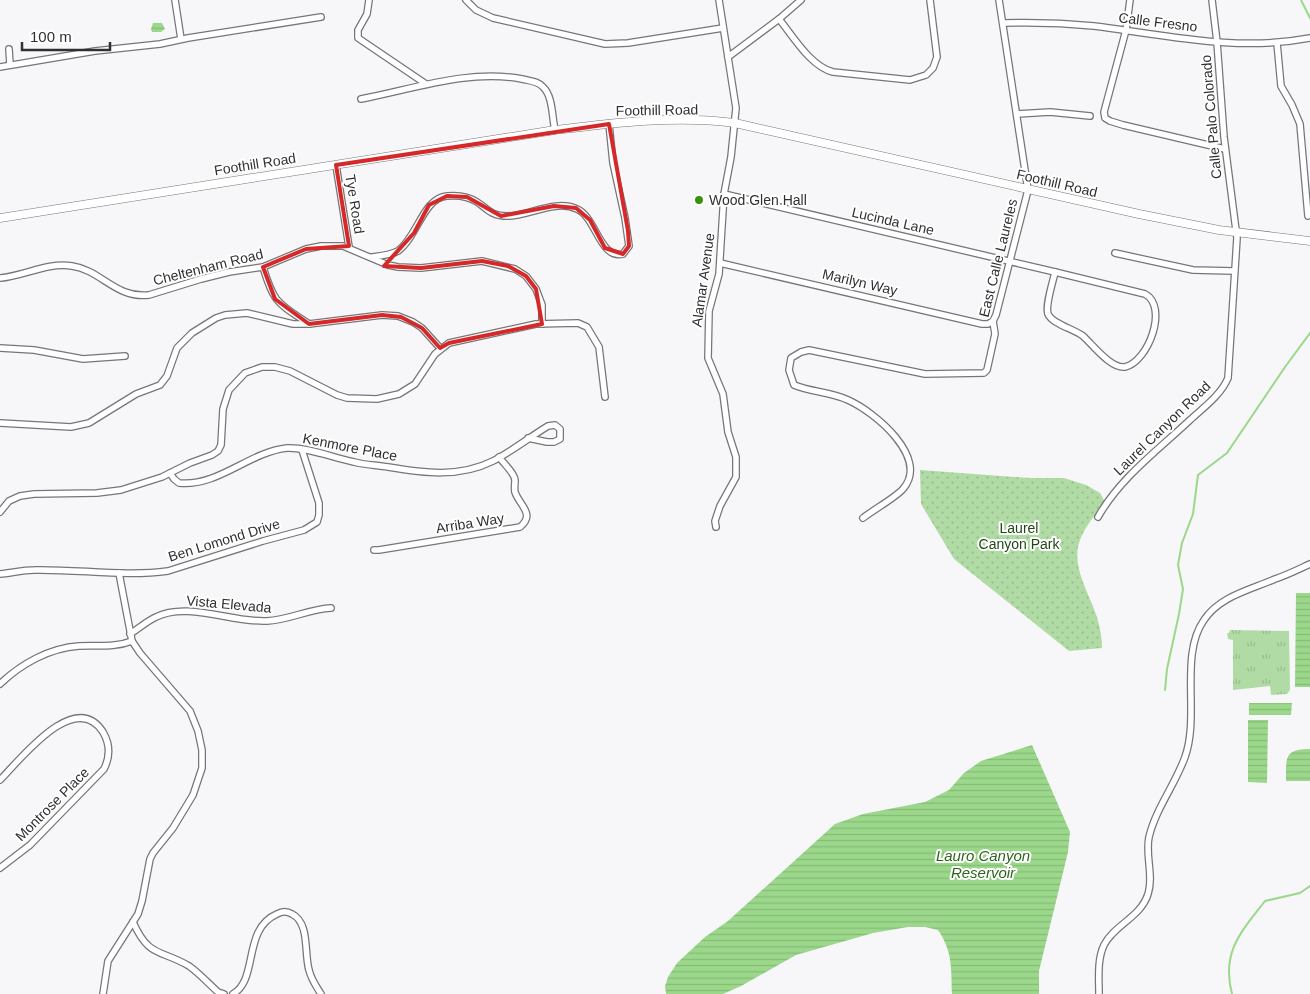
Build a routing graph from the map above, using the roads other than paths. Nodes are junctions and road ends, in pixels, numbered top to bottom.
1 (175, 0) edge
2 (369, 0) edge
3 (466, 0) edge
4 (719, 0) edge
5 (801, 0) edge
6 (930, 0) edge
7 (999, 0) edge
8 (1130, 0) edge
9 (1212, 0) edge
10 (321, 17) dead end
11 (779, 19) junction
12 (1003, 23) junction
13 (723, 28) junction
14 (1126, 30) junction
15 (1310, 38) edge
16 (181, 39) junction
17 (1217, 42) junction
18 (1277, 43) junction
19 (8, 49) dead end
20 (728, 57) junction
21 (10, 65) junction
22 (0, 67) edge
23 (426, 84) junction
24 (361, 99) dead end
25 (1017, 114) junction
26 (1090, 116) dead end
27 (735, 123) junction
28 (609, 124) junction
29 (555, 130) junction
30 (1225, 149) junction
31 (336, 165) junction
32 (1028, 190) junction
33 (724, 194) junction
34 (1308, 216) dead end
35 (0, 218) edge
36 (1236, 232) junction
37 (1310, 240) edge
38 (349, 247) junction
39 (1114, 253) dead end
40 (370, 257) junction
41 (720, 262) junction
42 (1010, 262) junction
43 (263, 267) junction
44 (1233, 271) junction
45 (1055, 272) junction
46 (0, 278) edge
47 (994, 321) junction
48 (309, 324) junction
49 (542, 324) junction
50 (0, 348) edge
51 (440, 348) junction
52 (125, 356) dead end
53 (605, 397) dead end
54 (0, 423) edge
55 (528, 438) junction
56 (302, 450) junction
57 (499, 457) junction
58 (170, 473) junction
59 (0, 512) edge
60 (862, 518) dead end
61 (1098, 518) dead end
62 (716, 527) dead end
63 (374, 550) dead end
64 (1310, 564) edge
65 (119, 573) junction
66 (0, 574) edge
67 (331, 608) dead end
68 (130, 634) junction
69 (132, 641) junction
70 (0, 684) edge
71 (0, 780) edge
72 (0, 868) edge
73 (133, 922) junction
74 (103, 994) edge
75 (224, 994) edge
76 (233, 994) edge
77 (321, 994) edge
78 (1099, 994) edge

1 - 16 street
2 - 23 street
3 - 13 street
4 - 13 street, Alamar Avenue
5 - 11 street
6 - 11 street
7 - 12 street, East Calle Laureles
8 - 14 street
9 - 17 street, Calle Palo Colorado
10 - 16 street
11 - 20 street
12 - 14 street, Calle Fresno
12 - 25 street, East Calle Laureles
13 - 20 street, Alamar Avenue
14 - 17 street, Calle Fresno
14 - 30 street
15 - 18 street, Calle Fresno
16 - 21 street
17 - 18 street, Calle Fresno
17 - 30 street, Calle Palo Colorado
18 - 34 street
19 - 21 street
20 - 27 street, Alamar Avenue
21 - 22 street
23 - 24 street
23 - 29 street
25 - 26 street
25 - 32 street, East Calle Laureles
27 - 28 main road, Foothill Road
27 - 32 main road, Foothill Road
27 - 33 street, Alamar Avenue
28 - 29 main road, Foothill Road
28 - 40 street
29 - 31 main road, Foothill Road
30 - 36 street, Calle Palo Colorado
31 - 35 main road, Foothill Road
31 - 38 street, Tye Road
32 - 36 main road, Foothill Road
32 - 42 street, East Calle Laureles
33 - 41 street, Alamar Avenue
33 - 42 street, Lucinda Lane
36 - 37 main road, Foothill Road
36 - 44 street, Laurel Canyon Road
38 - 40 street, Cheltenham Road
38 - 43 street, Cheltenham Road
39 - 44 street
40 - 49 street, Cheltenham Road
41 - 47 street, Marilyn Way
41 - 62 street, Alamar Avenue
42 - 45 street, Lucinda Lane
42 - 47 street, East Calle Laureles
43 - 46 street, Cheltenham Road
43 - 48 street
44 - 61 street, Laurel Canyon Road
45 - 45 street, Lucinda Lane
47 - 60 street, East Calle Laureles
48 - 51 street
48 - 54 street
49 - 51 street
49 - 53 street
50 - 52 street
51 - 58 street
55 - 55 street, Kenmore Place
55 - 57 street, Kenmore Place
56 - 57 street, Kenmore Place
56 - 58 street, Kenmore Place
56 - 65 street, Ben Lomond Drive
57 - 63 street, Arriba Way
58 - 59 street
64 - 78 street
65 - 66 street, Ben Lomond Drive
65 - 68 street
67 - 68 street, Vista Elevada
68 - 69 street
69 - 70 street
69 - 73 street
71 - 72 street, Montrose Place
73 - 74 street
73 - 75 street
76 - 77 street

